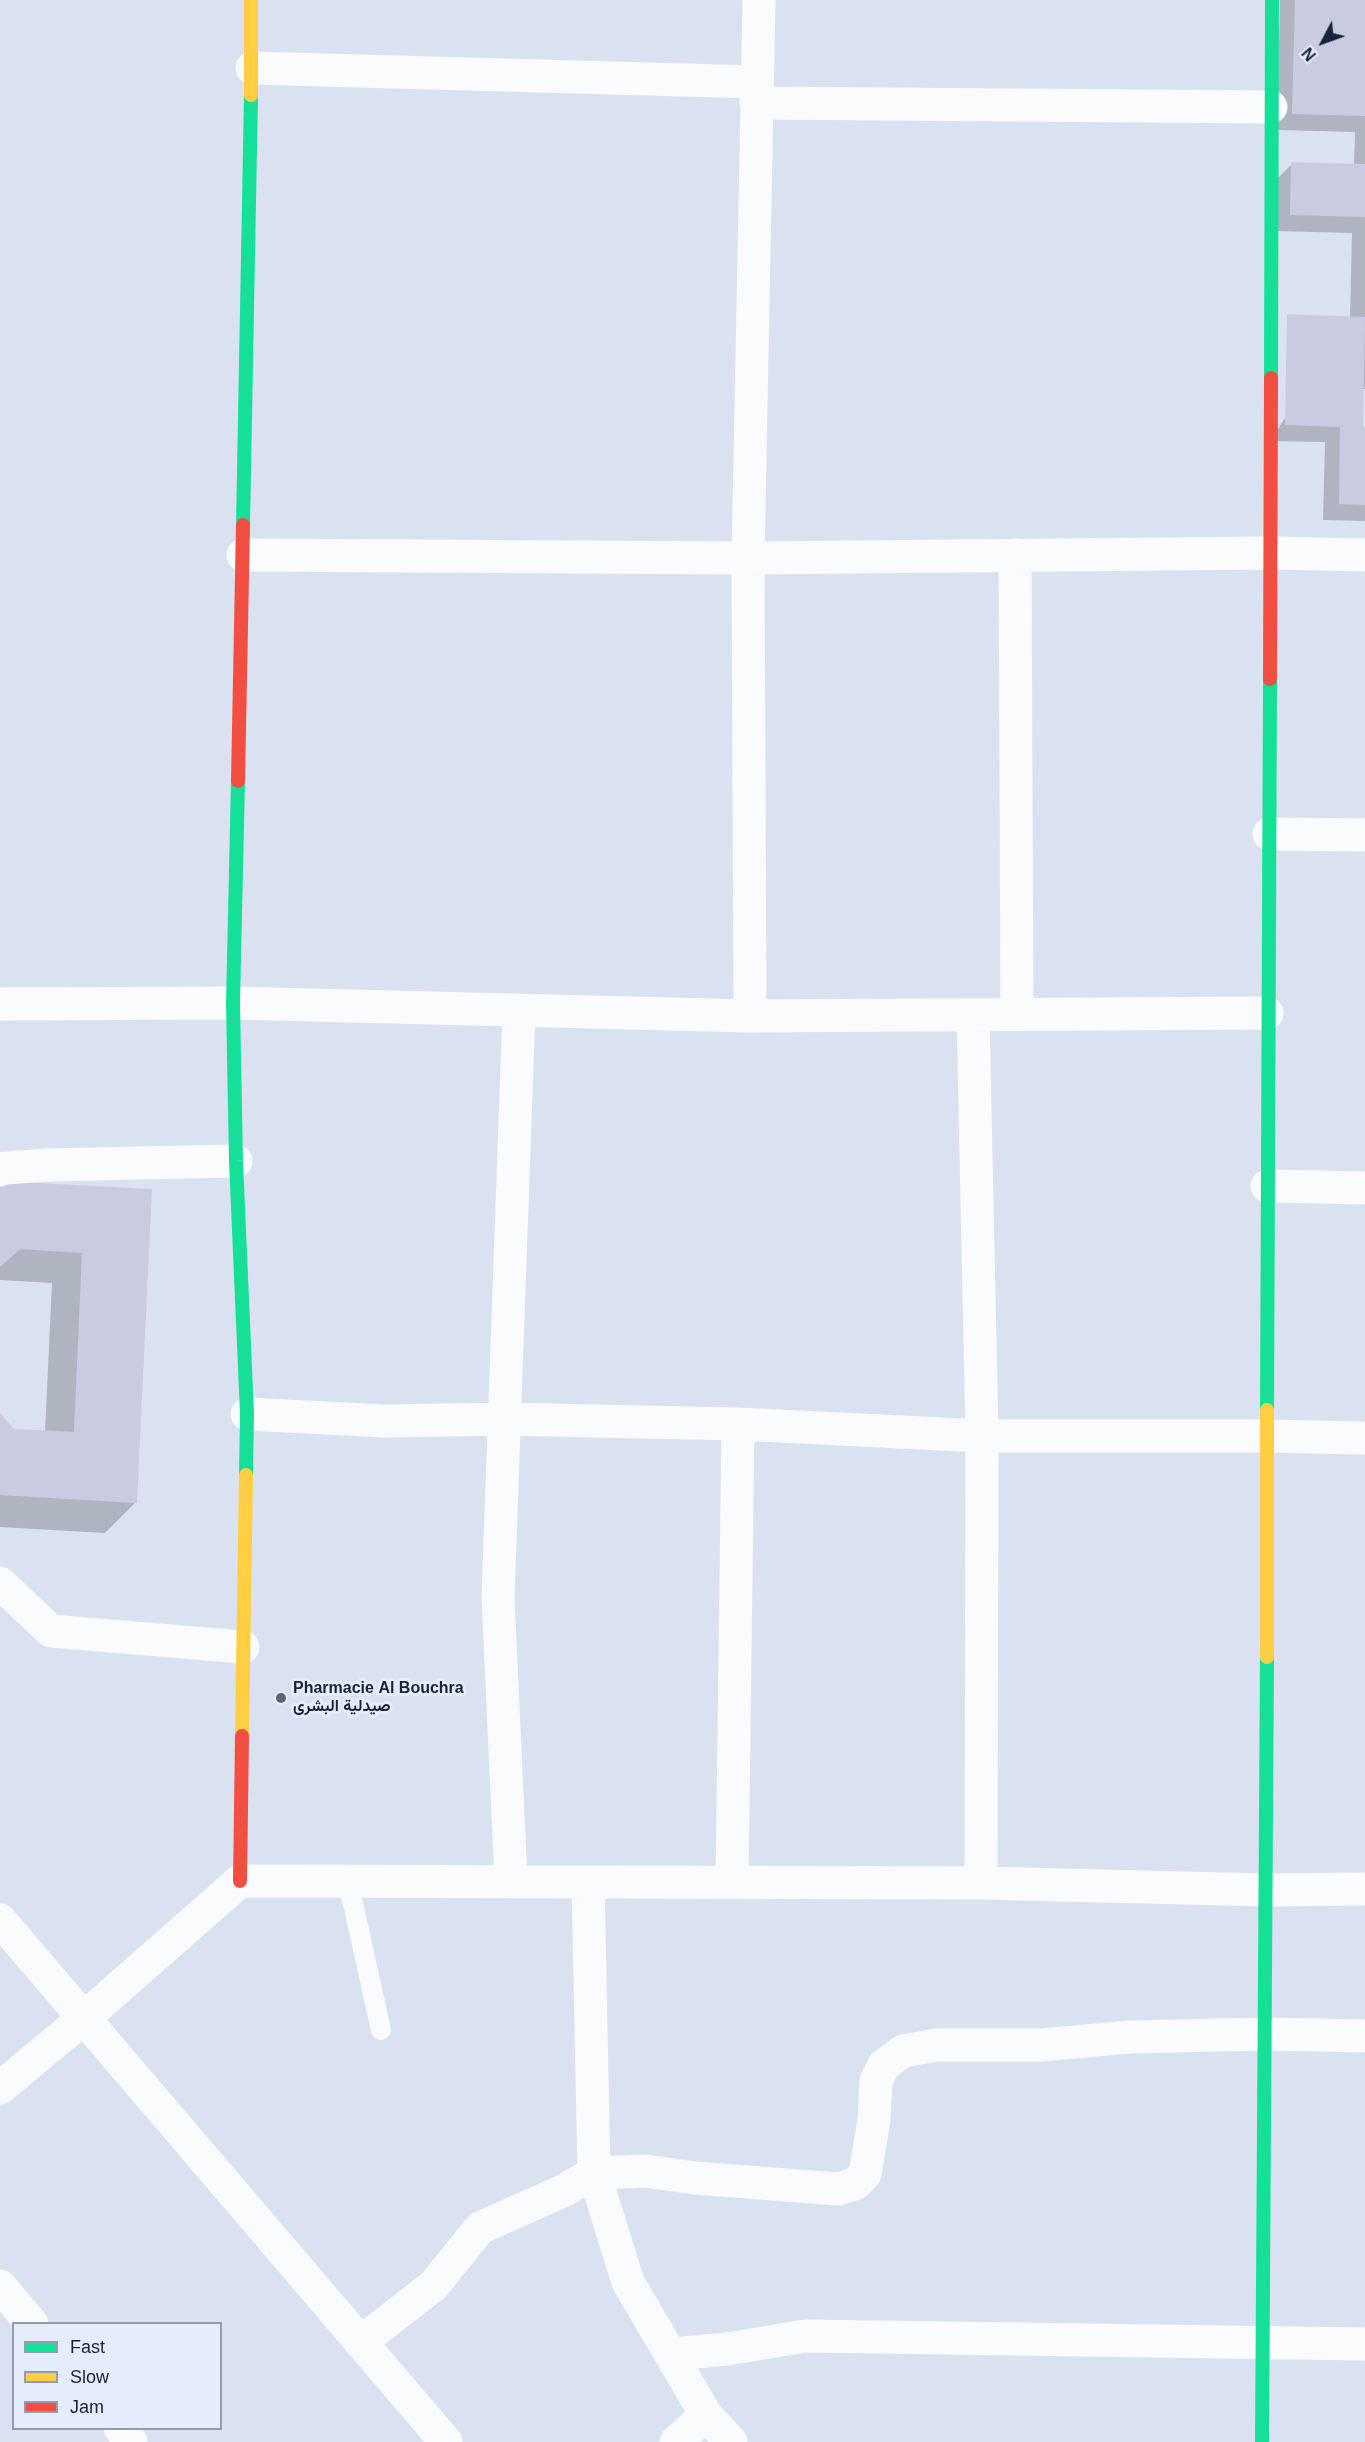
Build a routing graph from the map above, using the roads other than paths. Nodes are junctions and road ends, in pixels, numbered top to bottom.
1 (251, 0) edge
2 (759, 0) edge
3 (1272, 0) edge
4 (252, 68) junction
5 (756, 93) junction
6 (1271, 107) junction
7 (1271, 553) junction
8 (243, 555) junction
9 (1015, 555) junction
10 (1365, 555) edge
11 (748, 558) junction
12 (1269, 834) junction
13 (1365, 835) edge
14 (233, 1003) junction
15 (3, 1005) edge
16 (519, 1010) junction
17 (1267, 1013) junction
18 (1017, 1014) junction
19 (973, 1015) junction
20 (750, 1016) junction
21 (236, 1161) junction
22 (0, 1170) edge
23 (1268, 1186) junction
24 (1365, 1188) edge
25 (247, 1414) junction
26 (505, 1419) junction
27 (738, 1424) junction
28 (982, 1436) junction
29 (1266, 1436) junction
30 (1365, 1438) edge
31 (0, 1583) edge
32 (243, 1647) junction
33 (240, 1881) junction
34 (348, 1881) junction
35 (511, 1881) junction
36 (588, 1882) junction
37 (732, 1882) junction
38 (981, 1883) junction
39 (1365, 1889) edge
40 (1267, 1890) junction
41 (0, 1920) edge
42 (83, 2019) junction
43 (381, 2030) dead end
44 (1265, 2034) junction
45 (1365, 2036) edge
46 (0, 2088) edge
47 (594, 2173) junction
48 (0, 2286) edge
49 (30, 2322) edge
50 (361, 2342) junction
51 (1262, 2343) junction
52 (1365, 2344) edge
53 (671, 2354) junction
54 (706, 2415) junction
55 (122, 2430) edge
56 (131, 2442) edge
57 (446, 2442) edge
58 (676, 2442) edge
59 (731, 2442) edge
60 (1262, 2442) edge

1 - 4 street
2 - 5 street
3 - 6 street
4 - 5 street
4 - 8 street
5 - 6 street
5 - 11 street
6 - 7 street
7 - 9 street
7 - 10 street
7 - 12 street
8 - 11 street
8 - 14 street
9 - 11 street
9 - 18 street
11 - 20 street
12 - 13 street
12 - 17 street
14 - 15 street
14 - 16 street
14 - 21 street
16 - 20 street
16 - 26 street
17 - 18 street
17 - 23 street
18 - 19 street
19 - 20 street
19 - 28 street
21 - 22 street
21 - 25 street
23 - 24 street
23 - 29 street
25 - 26 street
25 - 32 street
26 - 27 street
26 - 35 street
27 - 28 street
27 - 37 street
28 - 29 street
28 - 38 street
29 - 30 street
29 - 40 street
31 - 32 street
32 - 33 street
33 - 34 street
33 - 42 street
34 - 35 street
34 - 43 lane
35 - 36 street
36 - 37 street
36 - 47 street
37 - 38 street
38 - 40 street
39 - 40 street
40 - 44 street
41 - 42 street
42 - 46 street
42 - 50 street
44 - 45 street
44 - 47 street
44 - 51 street
47 - 50 street
47 - 53 street
48 - 49 street
50 - 57 street
51 - 52 street
51 - 53 street
51 - 60 street
53 - 54 street
54 - 58 street
54 - 59 street
55 - 56 street

